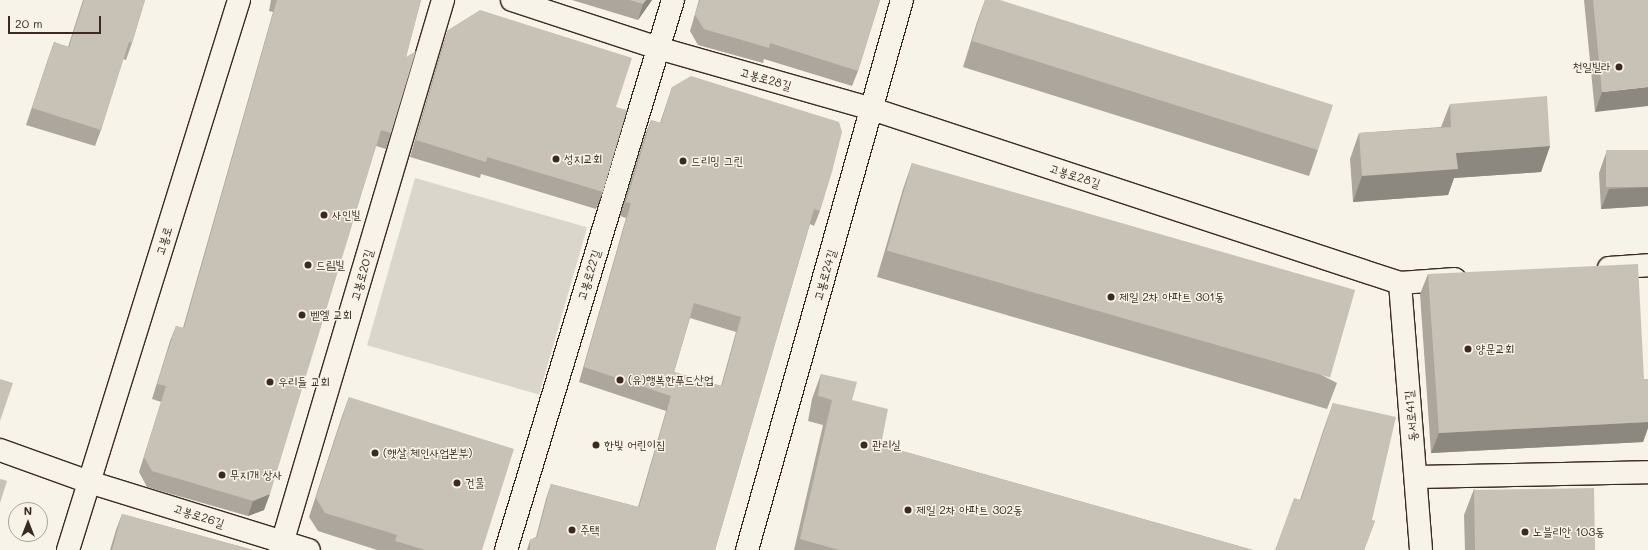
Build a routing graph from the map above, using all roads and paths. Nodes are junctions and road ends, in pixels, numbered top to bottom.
1 (239, 0) edge
2 (443, 0) edge
3 (512, 0) edge
4 (672, 0) edge
5 (902, 0) edge
6 (658, 48) junction
7 (872, 109) junction
8 (1648, 266) edge
9 (1587, 269) edge
10 (1478, 277) edge
11 (1400, 283) junction
12 (0, 450) edge
13 (1648, 472) edge
14 (1416, 477) junction
15 (89, 482) junction
16 (281, 546) edge
17 (68, 550) edge
18 (309, 550) edge
19 (506, 550) edge
20 (747, 550) edge
21 (1421, 550) edge

1 - 15 street, 고봉로
2 - 16 street, 고봉로20길
3 - 6 street, 고봉로28길
4 - 6 street, 고봉로22길
5 - 7 street, 고봉로24길
6 - 7 street, 고봉로28길
6 - 19 street, 고봉로22길
7 - 11 street, 고봉로28길
7 - 20 street, 고봉로24길
8 - 9 street
10 - 11 street, 고봉로28길
11 - 14 street, 동서로41길
12 - 15 street
13 - 14 street
14 - 21 street, 동서로41길
15 - 16 street, 고봉로26길
15 - 17 street, 고봉로
16 - 18 street, 고봉로26길

